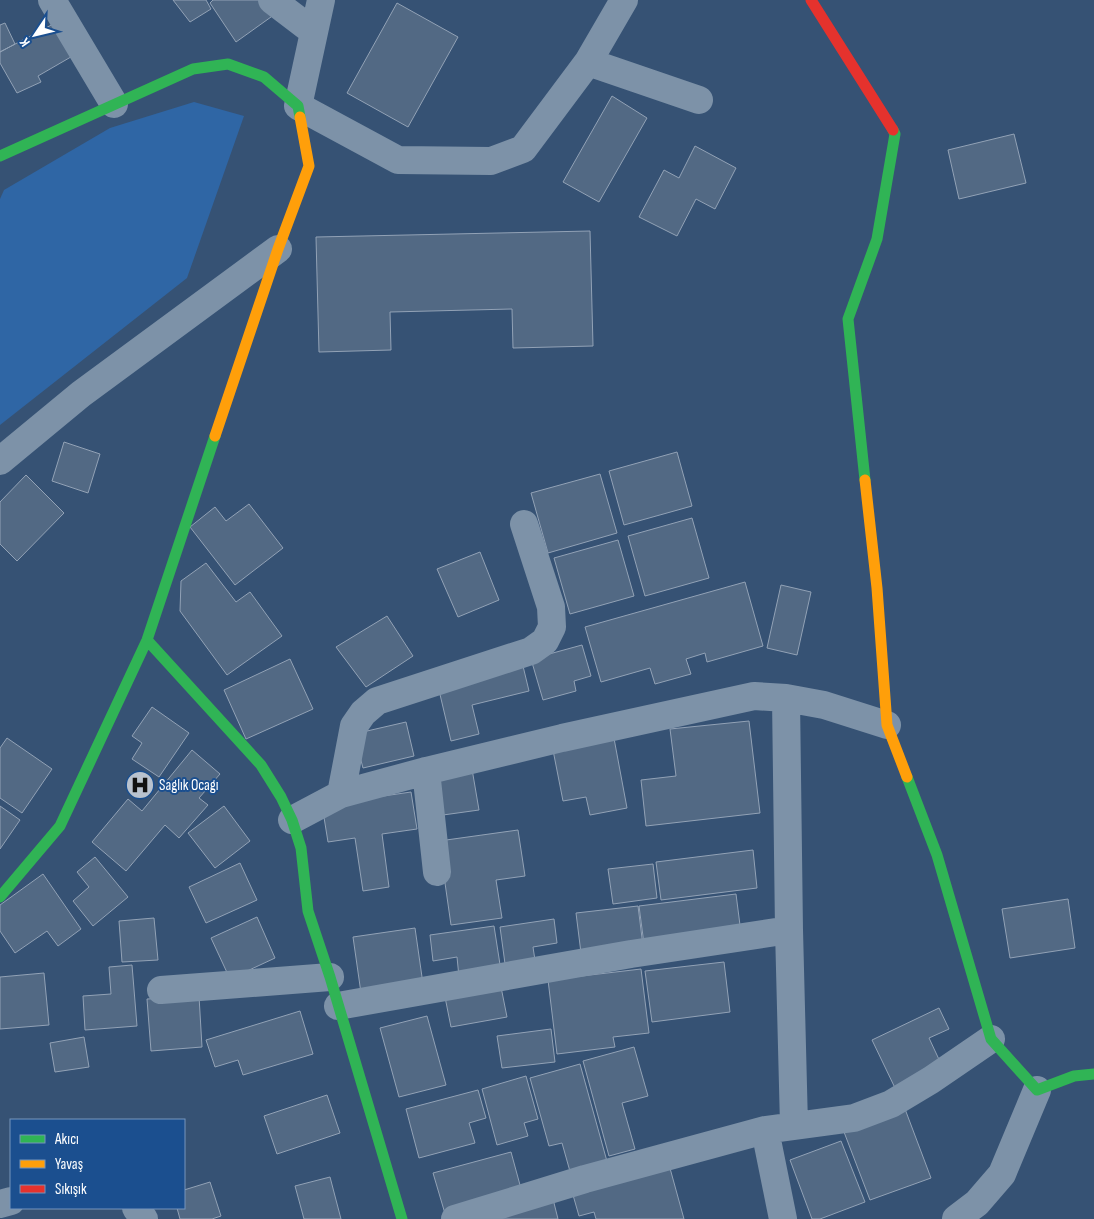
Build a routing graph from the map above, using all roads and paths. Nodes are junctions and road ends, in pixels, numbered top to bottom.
1 (52, 0) edge
2 (272, 0) edge
3 (321, 0) edge
4 (624, 0) edge
5 (811, 0) edge
6 (314, 32) junction
7 (588, 62) junction
8 (699, 100) dead end
9 (114, 104) junction
10 (298, 106) junction
11 (0, 156) edge
12 (278, 249) junction
13 (0, 461) edge
14 (524, 524) dead end
15 (147, 640) junction
16 (786, 698) junction
17 (887, 725) junction
18 (426, 771) junction
19 (341, 794) junction
20 (292, 820) junction
21 (437, 872) dead end
22 (0, 896) edge
23 (789, 930) junction
24 (330, 977) junction
25 (161, 990) dead end
26 (338, 1006) junction
27 (990, 1038) junction
28 (1094, 1074) edge
29 (1037, 1090) junction
30 (794, 1126) junction
31 (765, 1130) junction
32 (402, 1219) edge
33 (454, 1219) edge
34 (783, 1219) edge
35 (956, 1219) edge

1 - 9 street
2 - 6 street
3 - 6 street
4 - 7 street
5 - 17 street
6 - 10 street
7 - 8 street
7 - 10 street
9 - 10 street
9 - 11 street
10 - 12 street
12 - 13 street
12 - 15 street
14 - 19 street
15 - 20 street
15 - 22 street
16 - 17 street
16 - 18 street
16 - 23 street
17 - 27 street
18 - 19 street
18 - 21 street
19 - 20 street
20 - 24 street
23 - 26 street
23 - 30 street
24 - 25 street
24 - 26 street
26 - 32 street
27 - 29 street
27 - 30 street
28 - 29 street
29 - 35 street
30 - 31 street
31 - 33 street
31 - 34 street

